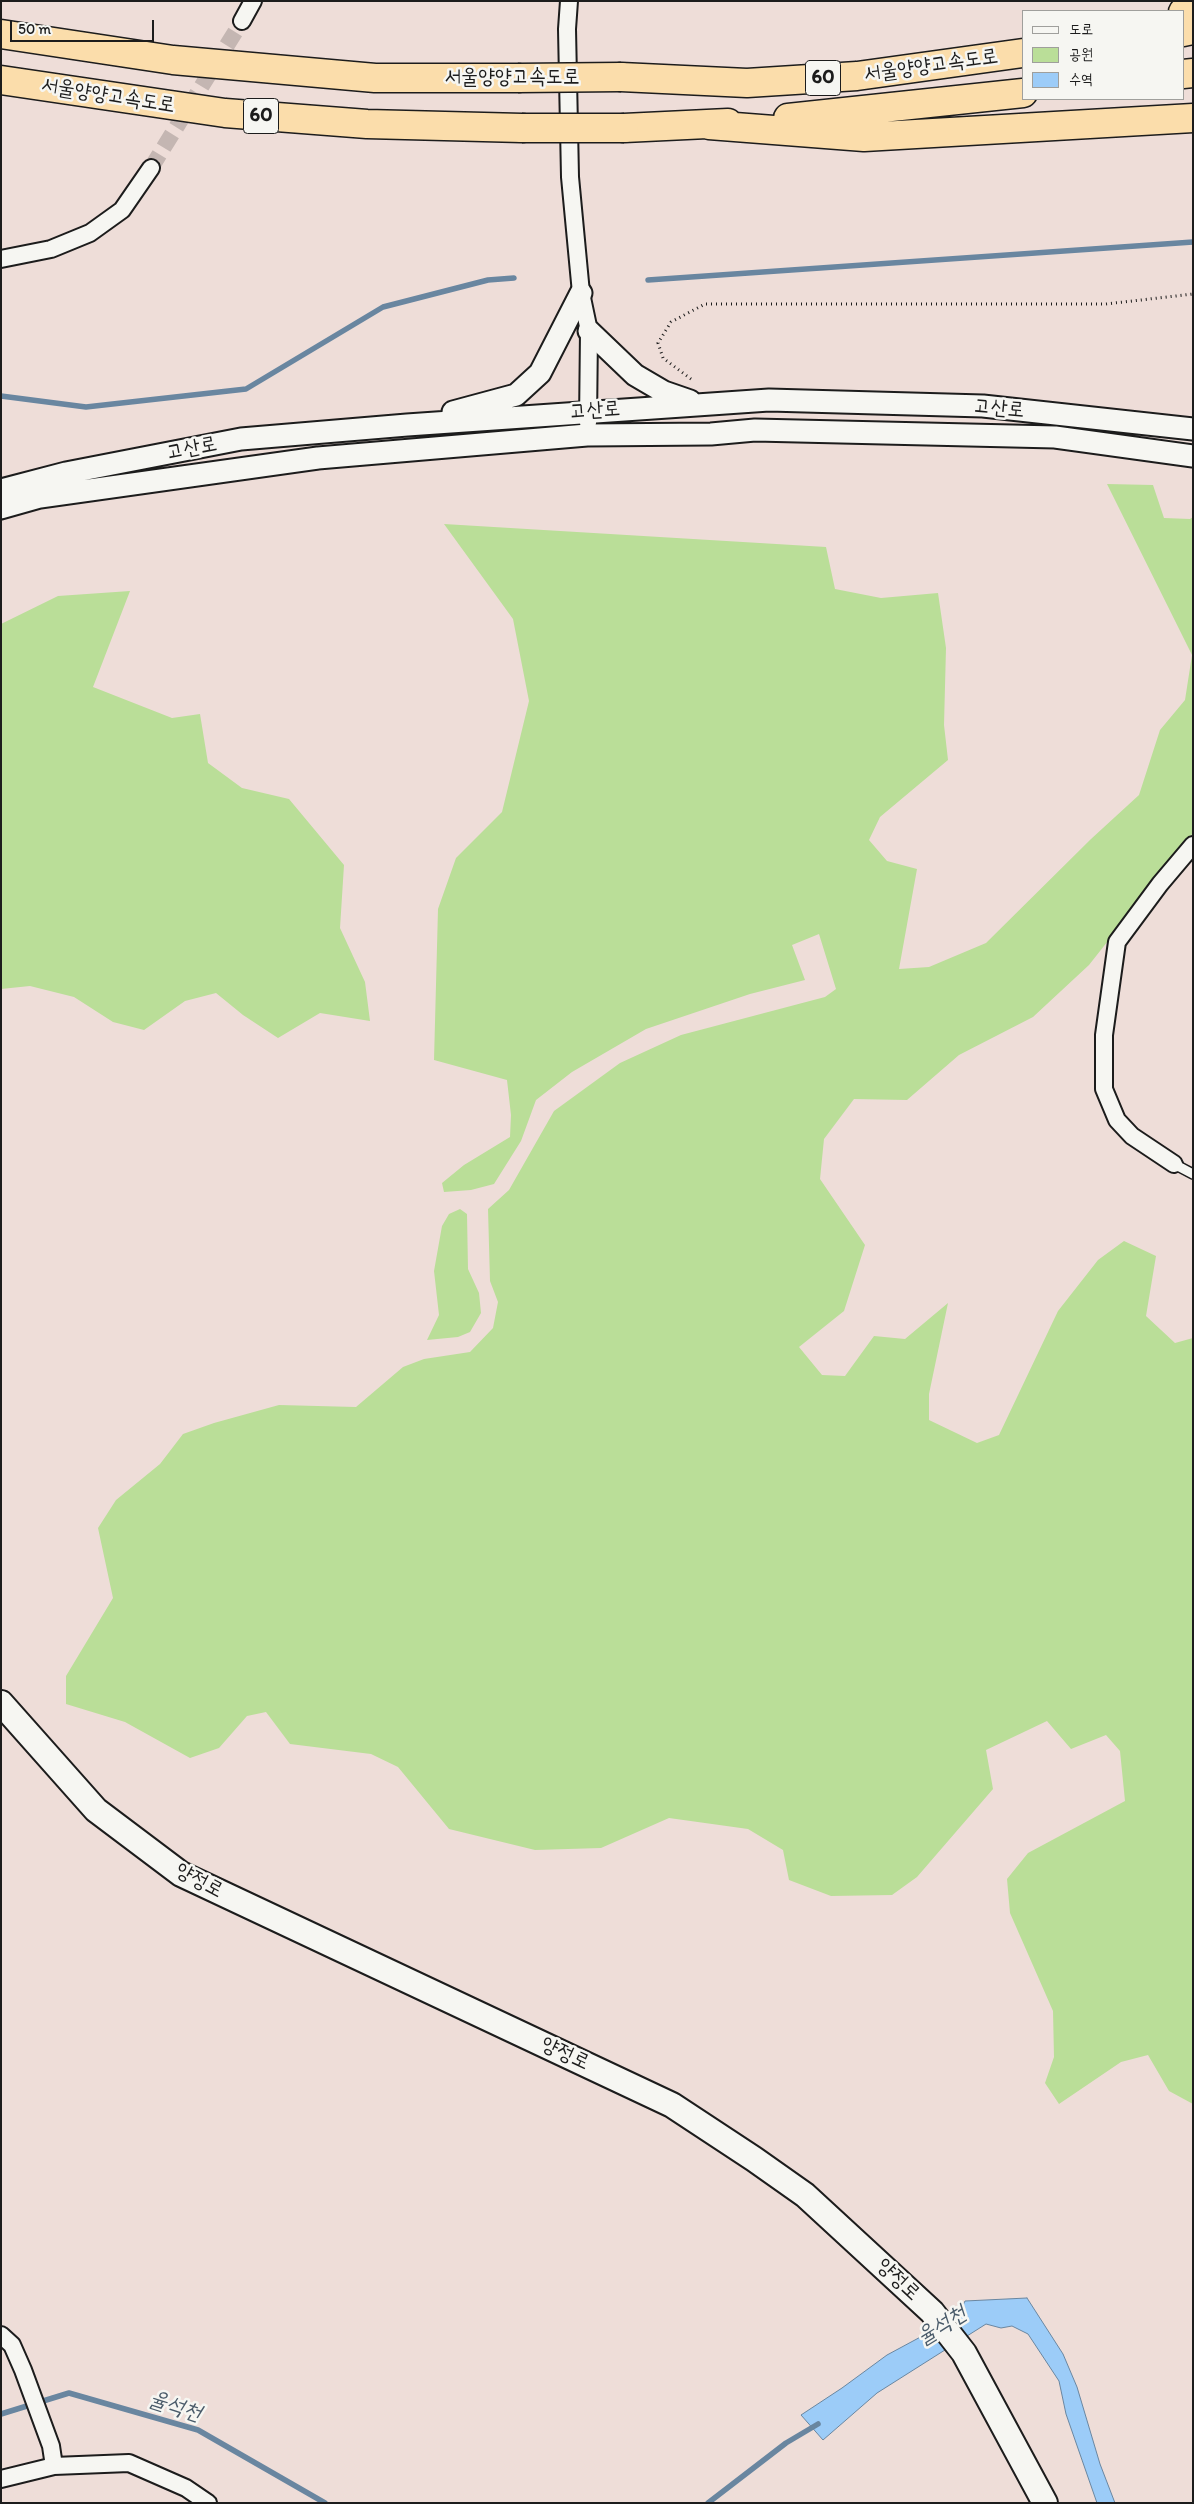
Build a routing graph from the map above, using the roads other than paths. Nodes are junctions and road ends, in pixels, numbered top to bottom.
1 (253, 1) edge
2 (569, 1) edge
3 (242, 21) tunnel mouth
4 (1, 34) edge
5 (1022, 47) edge
6 (1022, 54) edge
7 (948, 64) junction
8 (1, 80) edge
9 (1022, 93) edge
10 (1193, 118) edge
11 (709, 125) junction
12 (151, 168) tunnel mouth
13 (1, 259) edge
14 (581, 293) junction
15 (589, 331) junction
16 (696, 402) junction
17 (588, 412) junction
18 (407, 425) junction
19 (1193, 429) edge
20 (587, 435) junction
21 (1193, 456) edge
22 (1, 490) edge
23 (1, 508) edge
24 (1193, 845) edge
25 (1174, 1164) joint
26 (1193, 1174) edge
27 (1, 1703) edge
28 (1, 2335) edge
29 (54, 2466) junction
30 (1, 2479) edge
31 (208, 2503) edge
32 (1044, 2503) edge

1 - 3 street
2 - 14 street
4 - 7 highway, 서울양양고속도로 / 60, bridge
5 - 7 highway
6 - 7 highway, 서울양양고속도로 / 60
8 - 11 highway, 서울양양고속도로 / 60, bridge
9 - 11 highway, 서울양양고속도로 / 60
10 - 11 highway
12 - 13 street
14 - 15 street
14 - 18 street
15 - 16 street
15 - 17 street
16 - 17 street, 고산로
16 - 19 street, 고산로
17 - 18 street, 고산로
17 - 20 street
18 - 22 street, 고산로
20 - 21 street, 고산로
20 - 23 street, 고산로
24 - 25 street
25 - 26 lane
27 - 32 main road, 양정로
28 - 29 street
29 - 30 street
29 - 31 street

